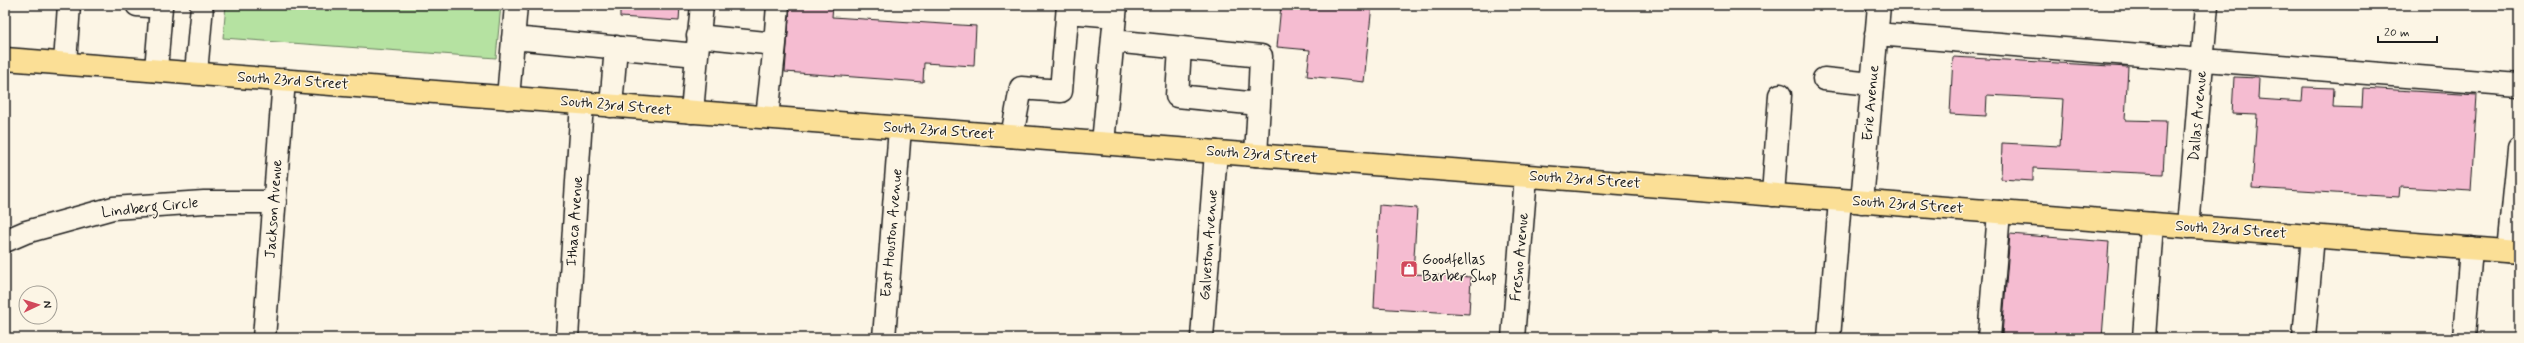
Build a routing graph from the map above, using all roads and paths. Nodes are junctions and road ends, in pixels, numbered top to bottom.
1 (69, 5) edge
2 (137, 5) edge
3 (202, 5) edge
4 (516, 5) edge
5 (702, 5) edge
6 (778, 5) edge
7 (1879, 5) edge
8 (2207, 5) edge
9 (1068, 9) edge
10 (1116, 11) edge
11 (1876, 34) junction
12 (513, 38) junction
13 (1113, 40) junction
14 (775, 44) junction
15 (698, 45) junction
16 (616, 47) junction
17 (1180, 48) junction
18 (5, 59) edge
19 (2203, 60) junction
20 (65, 63) junction
21 (156, 70) junction
22 (196, 74) junction
23 (1824, 79) dead end
24 (284, 80) junction
25 (1872, 84) junction
26 (2519, 85) edge
27 (1780, 95) dead end
28 (508, 98) junction
29 (582, 103) junction
30 (1259, 104) junction
31 (611, 106) junction
32 (692, 112) junction
33 (767, 118) junction
34 (900, 128) junction
35 (1012, 136) junction
36 (1104, 143) junction
37 (2519, 148) edge
38 (1216, 152) junction
39 (1256, 155) junction
40 (1526, 176) junction
41 (1773, 195) junction
42 (1840, 200) junction
43 (275, 202) junction
44 (1862, 202) junction
45 (1999, 212) junction
46 (2152, 224) junction
47 (2188, 227) junction
48 (2313, 236) junction
49 (5, 241) edge
50 (2471, 248) junction
51 (2514, 252) edge
52 (264, 338) edge
53 (567, 338) edge
54 (884, 338) edge
55 (1202, 338) edge
56 (1513, 338) edge
57 (1829, 338) edge
58 (1989, 338) edge
59 (2144, 338) edge
60 (2304, 338) edge
61 (2464, 338) edge

1 - 20 street
2 - 21 street
3 - 22 street
4 - 12 street
5 - 15 street
6 - 14 street
7 - 11 street, Erie Avenue
8 - 19 street, Dallas Avenue
9 - 10 street
9 - 35 street
10 - 13 street
11 - 19 street
11 - 25 street, Erie Avenue
12 - 16 street
12 - 28 street
13 - 17 street
13 - 36 street
14 - 15 street
14 - 33 street
15 - 16 street
15 - 32 street
16 - 31 street
17 - 30 street
17 - 30 street
18 - 20 main road, South 23rd Street
19 - 26 street
19 - 47 street, Dallas Avenue
20 - 21 main road, South 23rd Street
21 - 22 main road, South 23rd Street
22 - 24 main road, South 23rd Street
23 - 25 street
24 - 28 main road, South 23rd Street
24 - 43 street, Jackson Avenue
25 - 44 street, Erie Avenue
27 - 41 street
28 - 29 main road, South 23rd Street
29 - 31 main road, South 23rd Street
29 - 53 street, Ithaca Avenue
30 - 39 street
31 - 32 main road, South 23rd Street
32 - 33 main road, South 23rd Street
33 - 34 main road, South 23rd Street
34 - 35 main road, South 23rd Street
34 - 54 street, East Houston Avenue
35 - 36 main road, South 23rd Street
36 - 38 main road, South 23rd Street
37 - 51 street
38 - 39 main road, South 23rd Street
38 - 55 street, Galveston Avenue
39 - 40 main road, South 23rd Street
40 - 41 main road, South 23rd Street
40 - 56 street, Fresno Avenue
41 - 42 main road, South 23rd Street
42 - 44 main road, South 23rd Street
42 - 57 street
43 - 49 street, Lindberg Circle
43 - 52 street, Jackson Avenue
44 - 45 main road, South 23rd Street
45 - 46 main road, South 23rd Street
45 - 58 street
46 - 47 main road, South 23rd Street
46 - 59 street
47 - 48 main road, South 23rd Street
48 - 50 main road, South 23rd Street
48 - 60 street
50 - 51 main road, South 23rd Street
50 - 61 street

